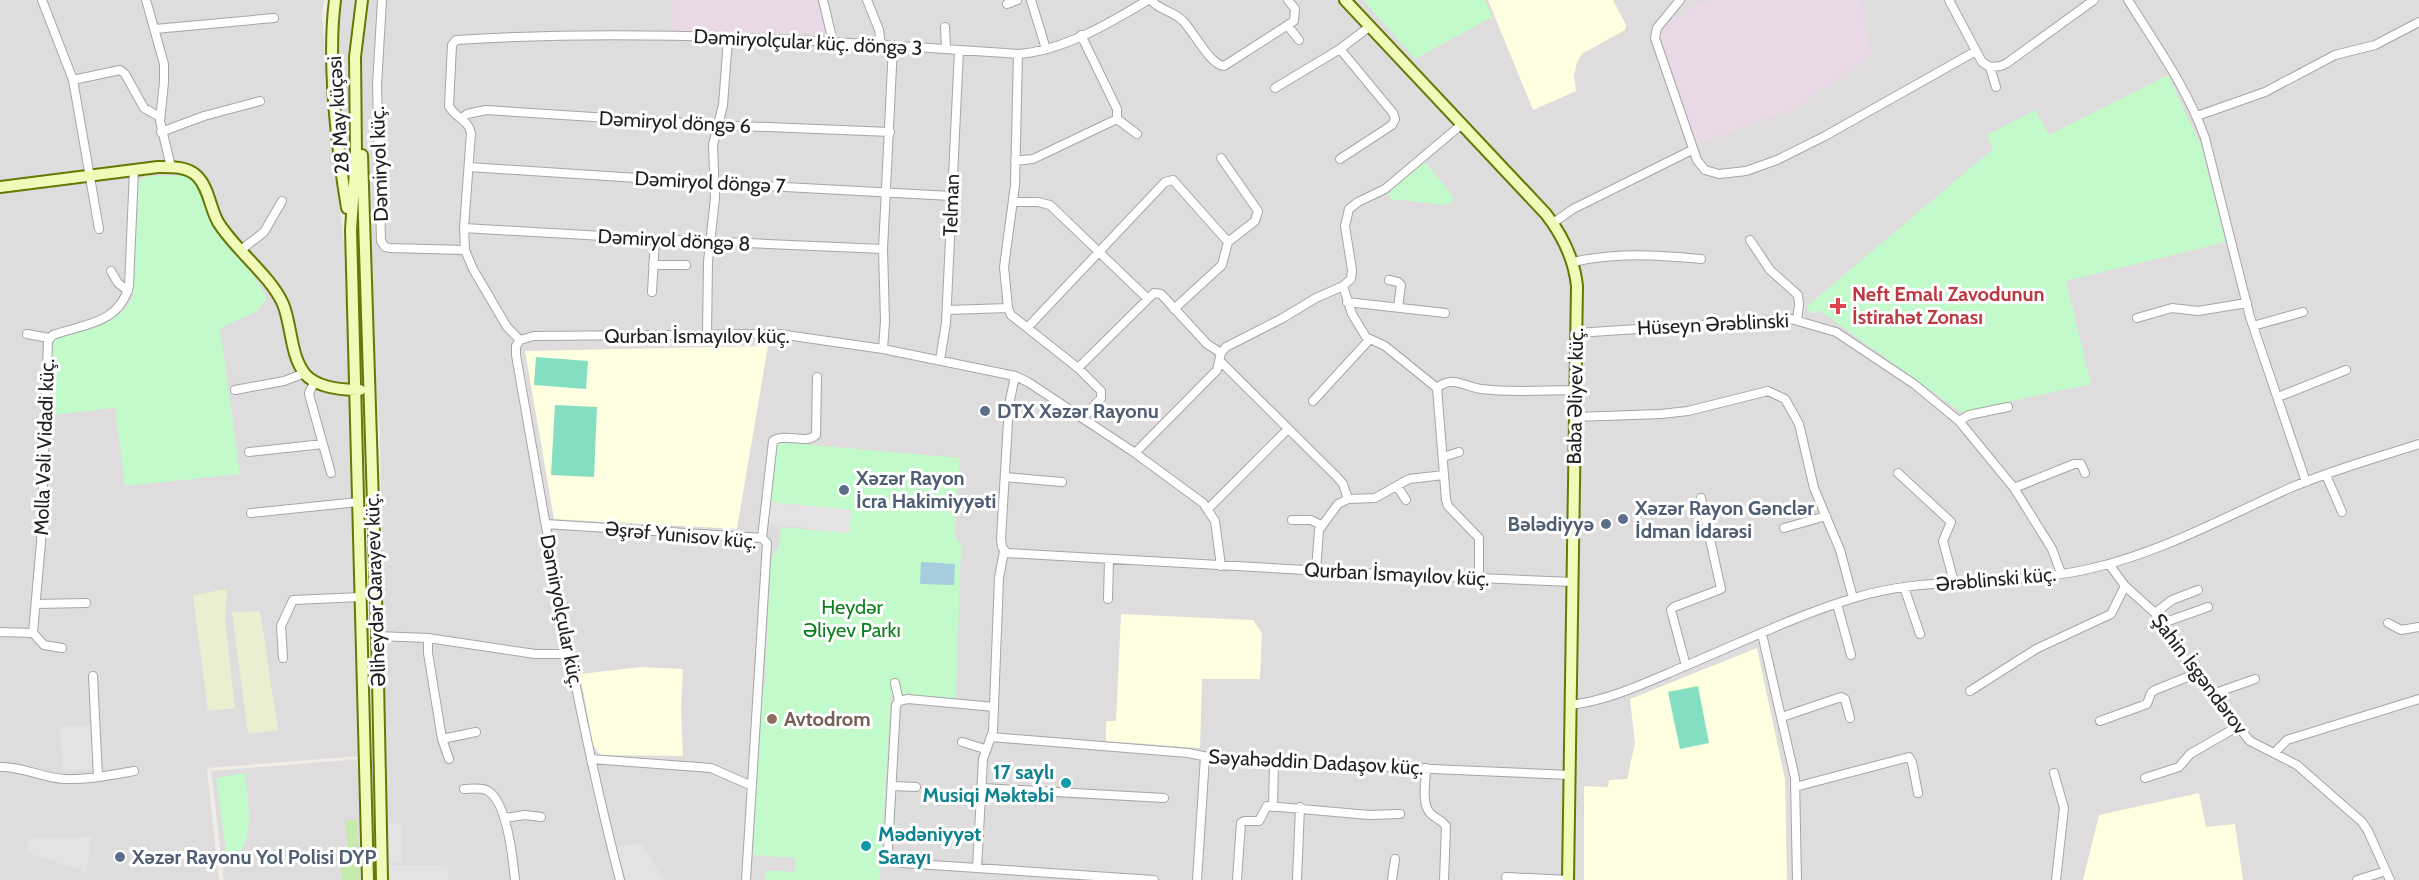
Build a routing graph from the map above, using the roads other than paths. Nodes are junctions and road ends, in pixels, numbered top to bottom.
1 (42, 0) edge
2 (146, 0) edge
3 (335, 0) edge
4 (362, 0) edge
5 (366, 0) edge
6 (382, 0) edge
7 (823, 0) edge
8 (867, 0) edge
9 (1017, 0) edge
10 (1031, 0) edge
11 (1150, 0) edge
12 (1288, 0) edge
13 (1345, 0) edge
14 (1680, 0) edge
15 (1949, 0) edge
16 (2094, 0) edge
17 (2129, 0) edge
18 (1007, 4) dead end
19 (274, 18) dead end
20 (2419, 22) edge
21 (1288, 26) junction
22 (945, 27) dead end
23 (1369, 27) junction
24 (155, 30) junction
25 (1080, 35) junction
26 (728, 39) junction
27 (1299, 40) dead end
28 (833, 42) junction
29 (881, 45) junction
30 (894, 46) junction
31 (946, 49) junction
32 (1046, 49) junction
33 (1340, 49) junction
34 (959, 50) junction
35 (1976, 51) junction
36 (1018, 54) junction
37 (1990, 67) junction
38 (73, 80) junction
39 (1996, 87) dead end
40 (1275, 88) dead end
41 (260, 101) dead end
42 (2197, 116) junction
43 (160, 117) junction
44 (462, 118) junction
45 (1117, 119) junction
46 (717, 125) junction
47 (1461, 125) junction
48 (161, 132) junction
49 (890, 132) junction
50 (1137, 134) dead end
51 (1692, 150) junction
52 (356, 154) junction
53 (339, 155) junction
54 (1221, 158) dead end
55 (1340, 159) dead end
56 (1016, 161) junction
57 (171, 167) junction
58 (469, 167) junction
59 (134, 170) junction
60 (91, 176) junction
61 (714, 183) junction
62 (0, 187) edge
63 (886, 191) junction
64 (951, 196) junction
65 (282, 201) dead end
66 (1013, 202) junction
67 (1553, 223) junction
68 (464, 228) junction
69 (99, 229) dead end
70 (351, 230) junction
71 (655, 239) junction
72 (1750, 240) dead end
73 (711, 242) junction
74 (1228, 242) junction
75 (883, 249) junction
76 (241, 250) junction
77 (465, 250) junction
78 (1100, 252) junction
79 (1701, 259) dead end
80 (1573, 262) junction
81 (653, 265) junction
82 (686, 265) dead end
83 (111, 271) dead end
84 (1389, 280) dead end
85 (1342, 286) junction
86 (128, 291) junction
87 (652, 292) dead end
88 (368, 299) junction
89 (1148, 299) junction
90 (1347, 302) junction
91 (2247, 303) junction
92 (1398, 307) junction
93 (1008, 308) junction
94 (1173, 309) junction
95 (947, 310) junction
96 (2304, 312) dead end
97 (1445, 313) dead end
98 (2137, 318) dead end
99 (1797, 320) junction
100 (2253, 326) junction
101 (1028, 327) junction
102 (1576, 333) junction
103 (27, 334) dead end
104 (707, 334) junction
105 (49, 338) junction
106 (520, 340) junction
107 (1369, 340) junction
108 (883, 349) junction
109 (1221, 357) junction
110 (940, 360) junction
111 (1078, 368) junction
112 (2346, 370) dead end
113 (305, 374) junction
114 (1015, 376) junction
115 (817, 377) dead end
116 (315, 381) junction
117 (1437, 388) junction
118 (235, 390) dead end
119 (356, 390) junction
120 (370, 390) junction
121 (1575, 390) junction
122 (2278, 397) junction
123 (1313, 401) dead end
124 (2008, 407) dead end
125 (1575, 417) junction
126 (1083, 418) junction
127 (1959, 421) junction
128 (1288, 429) junction
129 (323, 444) junction
130 (2419, 444) edge
131 (249, 452) dead end
132 (1459, 452) dead end
133 (1135, 453) junction
134 (1443, 457) junction
135 (331, 473) dead end
136 (1898, 473) dead end
137 (2085, 473) dead end
138 (1444, 475) junction
139 (2326, 475) junction
140 (1005, 477) junction
141 (1062, 482) dead end
142 (2306, 482) junction
143 (1397, 486) junction
144 (2014, 488) junction
145 (373, 497) junction
146 (1701, 498) dead end
147 (358, 499) junction
148 (1348, 499) junction
149 (1406, 500) dead end
150 (1208, 509) junction
151 (2342, 512) dead end
152 (251, 513) dead end
153 (1826, 516) junction
154 (1292, 520) dead end
155 (546, 524) junction
156 (1321, 525) junction
157 (1784, 528) dead end
158 (762, 538) junction
159 (1004, 551) junction
160 (1109, 559) junction
161 (2109, 564) junction
162 (1221, 566) junction
163 (1316, 571) junction
164 (2061, 573) junction
165 (1479, 578) junction
166 (1573, 582) junction
167 (1954, 582) junction
168 (2126, 586) junction
169 (1904, 587) junction
170 (2198, 590) dead end
171 (361, 597) junction
172 (1853, 598) junction
173 (1108, 599) dead end
174 (86, 603) dead end
175 (1837, 603) junction
176 (36, 604) junction
177 (2208, 607) dead end
178 (2155, 613) junction
179 (2388, 623) dead end
180 (2163, 624) junction
181 (2419, 627) edge
182 (0, 632) edge
183 (33, 633) junction
184 (1762, 634) junction
185 (1920, 634) dead end
186 (377, 636) junction
187 (428, 638) junction
188 (62, 648) dead end
189 (569, 654) junction
190 (1851, 655) dead end
191 (283, 658) dead end
192 (1686, 666) junction
193 (2195, 674) junction
194 (93, 676) dead end
195 (2255, 679) dead end
196 (895, 683) dead end
197 (1970, 691) dead end
198 (2211, 695) junction
199 (2419, 699) edge
200 (899, 701) junction
201 (1571, 705) junction
202 (994, 707) junction
203 (1782, 717) junction
204 (1850, 718) dead end
205 (2100, 721) dead end
206 (2237, 727) junction
207 (476, 732) dead end
208 (991, 737) junction
209 (442, 739) junction
210 (962, 742) dead end
211 (985, 749) junction
212 (2274, 753) junction
213 (1205, 757) junction
214 (449, 759) dead end
215 (591, 759) junction
216 (1274, 762) junction
217 (0, 767) edge
218 (1426, 768) junction
219 (134, 771) dead end
220 (2054, 773) dead end
221 (1570, 775) junction
222 (98, 777) junction
223 (2145, 777) dead end
224 (752, 786) junction
225 (892, 786) junction
226 (1795, 787) junction
227 (916, 788) dead end
228 (982, 788) junction
229 (366, 789) junction
230 (380, 789) junction
231 (464, 789) dead end
232 (1918, 793) dead end
233 (1164, 798) dead end
234 (1273, 807) junction
235 (1300, 807) junction
236 (1400, 814) dead end
237 (541, 817) dead end
238 (504, 819) junction
239 (1395, 859) dead end
240 (977, 868) junction
241 (2386, 871) junction
242 (1506, 877) dead end
243 (368, 880) edge
244 (382, 880) edge
245 (515, 880) edge
246 (620, 880) edge
247 (746, 880) edge
248 (1155, 880) edge
249 (1197, 880) edge
250 (1237, 880) edge
251 (1297, 880) edge
252 (1392, 880) edge
253 (1444, 880) edge
254 (1568, 880) edge
255 (1797, 880) edge
256 (2056, 880) edge
257 (2357, 880) edge
258 (2390, 880) edge

1 - 38 street
2 - 24 street
3 - 53 main road, 28 May küçəsi
4 - 52 main road, Dəmiryol küç.
5 - 88 main road
6 - 77 street, Dəmiryol küç.
7 - 28 street
8 - 29 street
9 - 18 street
10 - 32 street
11 - 21 street
11 - 25 street, Dəmiryolçular küç. döngə 3
12 - 21 street
13 - 23 main road, Baba Əliyev küç.
14 - 51 street
15 - 35 street
16 - 37 street
17 - 42 street
19 - 24 street
20 - 42 street
21 - 27 street
22 - 31 street
23 - 33 street
23 - 47 main road, Baba Əliyev küç.
24 - 43 street
25 - 32 street, Dəmiryolçular küç. döngə 3
25 - 45 street
26 - 28 street, Dəmiryolçular küç. döngə 3
26 - 44 street, Dəmiryolçular küç. döngə 3
26 - 46 street
28 - 29 street, Dəmiryolçular küç. döngə 3
29 - 30 street, Dəmiryolçular küç. döngə 3
30 - 31 street, Dəmiryolçular küç. döngə 3
30 - 49 street
31 - 34 street, Dəmiryolçular küç. döngə 3
32 - 36 street, Dəmiryolçular küç. döngə 3
33 - 40 street
33 - 55 street
34 - 36 street, Dəmiryolçular küç. döngə 3
34 - 64 street, Telman
35 - 37 street
35 - 51 street
36 - 56 street
37 - 39 street
38 - 43 street
38 - 60 street
41 - 48 street
42 - 91 street
43 - 48 street
44 - 46 street, Dəmiryol döngə 6
44 - 58 street
45 - 50 street
45 - 56 street
46 - 49 street, Dəmiryol döngə 6
46 - 61 street
47 - 67 main road, Baba Əliyev küç.
47 - 85 street
48 - 57 street
49 - 63 street
51 - 67 street
52 - 53 main road
52 - 70 main road, Dəmiryol küç.
53 - 70 main road, 28 May küçəsi
54 - 74 street
56 - 66 street
57 - 59 main road
57 - 76 main road
58 - 61 street, Dəmiryol döngə 7
58 - 68 street
59 - 60 main road
59 - 86 street
60 - 62 main road
60 - 69 street
61 - 63 street, Dəmiryol döngə 7
61 - 73 street
63 - 64 street, Dəmiryol döngə 7
63 - 75 street
64 - 95 street, Telman
65 - 76 street
66 - 78 street
66 - 93 street
67 - 80 main road, Baba Əliyev küç.
68 - 71 street, Dəmiryol döngə 8
68 - 77 street
70 - 88 main road
70 - 119 main road, Əliheydər Qarayev küç.
71 - 73 street, Dəmiryol döngə 8
71 - 81 street
72 - 99 street
73 - 75 street, Dəmiryol döngə 8
73 - 104 street
74 - 78 street
74 - 94 street
75 - 108 street
76 - 113 main road
77 - 106 street
78 - 89 street
78 - 101 street
79 - 80 street
80 - 102 main road, Baba Əliyev küç.
81 - 82 street
81 - 87 street
83 - 86 street
84 - 92 street
85 - 90 street
85 - 109 street
86 - 105 street, Molla Vəli Vidadi küç.
88 - 120 main road, Əliheydər Qarayev küç.
89 - 94 street
89 - 111 street
90 - 92 street
90 - 107 street
91 - 98 street
91 - 100 street
92 - 97 street
93 - 95 street
93 - 101 street
94 - 109 street
95 - 110 street, Telman
96 - 100 street
99 - 102 street, Hüseyn Ərəblinski
99 - 127 street, Hüseyn Ərəblinski
100 - 122 street
101 - 111 street
102 - 121 main road, Baba Əliyev küç.
103 - 105 street
104 - 106 street, Qurban İsmayılov küç.
104 - 108 street, Qurban İsmayılov küç.
105 - 176 street, Molla Vəli Vidadi küç.
106 - 155 street, Dəmiryolçular küç.
107 - 117 street
107 - 123 street
108 - 110 street, Qurban İsmayılov küç.
109 - 128 street
109 - 133 street
110 - 114 street, Qurban İsmayılov küç.
111 - 126 street
112 - 122 street
113 - 116 main road
113 - 118 street
114 - 126 street, Qurban İsmayılov küç.
114 - 140 street
115 - 158 street
116 - 119 main road
116 - 129 street
117 - 121 street
117 - 134 street
119 - 120 main road
119 - 147 main road, Əliheydər Qarayev küç.
120 - 145 main road, Əliheydər Qarayev küç.
121 - 125 main road, Baba Əliyev küç.
122 - 142 street
124 - 127 street
125 - 153 street
125 - 166 main road, Baba Əliyev küç.
126 - 133 street, Qurban İsmayılov küç.
127 - 144 street, Hüseyn Ərəblinski
128 - 148 street
128 - 150 street
129 - 131 street
129 - 135 street
130 - 139 street, Ərəblinski küç.
132 - 134 street
133 - 150 street, Qurban İsmayılov küç.
134 - 138 street
136 - 167 street
137 - 144 street
138 - 143 street
138 - 165 street
139 - 142 street, Ərəblinski küç.
139 - 151 street
140 - 141 street
140 - 159 street
142 - 161 street, Ərəblinski küç.
143 - 148 street
143 - 149 street
144 - 164 street, Hüseyn Ərəblinski
145 - 147 main road
145 - 186 main road, Əliheydər Qarayev küç.
146 - 192 street
147 - 152 street
147 - 171 main road, Əliheydər Qarayev küç.
148 - 156 street
150 - 162 street, Qurban İsmayılov küç.
153 - 157 street
153 - 172 street
154 - 156 street
155 - 158 street, Əşrəf Yunisov küç.
155 - 189 street, Dəmiryolçular küç.
156 - 163 street
158 - 224 street, Əşrəf Yunisov küç.
159 - 160 street, Qurban İsmayılov küç.
159 - 202 street
160 - 162 street, Qurban İsmayılov küç.
160 - 173 street
161 - 164 street, Ərəblinski küç.
161 - 168 street, Şahin İsgəndərov
162 - 163 street, Qurban İsmayılov küç.
163 - 165 street, Qurban İsmayılov küç.
164 - 167 street, Ərəblinski küç.
165 - 166 street, Qurban İsmayılov küç.
166 - 201 main road, Baba Əliyev küç.
167 - 169 street, Ərəblinski küç.
168 - 178 street, Şahin İsgəndərov
168 - 197 street
169 - 172 street, Ərəblinski küç.
169 - 185 street
170 - 178 street
171 - 191 street
171 - 229 main road, Əliheydər Qarayev küç.
172 - 175 street, Ərəblinski küç.
174 - 176 street
175 - 184 street, Ərəblinski küç.
175 - 190 street
176 - 183 street, Molla Vəli Vidadi küç.
177 - 180 street
178 - 180 street, Şahin İsgəndərov
179 - 181 street
180 - 193 street, Şahin İsgəndərov
182 - 183 street
183 - 188 street
184 - 192 street, Ərəblinski küç.
184 - 203 street
186 - 187 street
186 - 230 main road, Əliheydər Qarayev küç.
187 - 189 street
187 - 209 street
189 - 215 street, Dəmiryolçular küç.
192 - 201 street, Ərəblinski küç.
193 - 198 street, Şahin İsgəndərov
193 - 205 street
194 - 222 street
195 - 198 street
196 - 200 street
198 - 206 street, Şahin İsgəndərov
199 - 212 street
200 - 202 street
200 - 225 street
201 - 221 main road, Baba Əliyev küç.
202 - 208 street
203 - 204 street
203 - 226 street
206 - 212 street, Şahin İsgəndərov
206 - 223 street
207 - 209 street
208 - 211 street
208 - 213 street, Səyahəddin Dadaşov küç.
209 - 214 street
210 - 211 street
211 - 228 street
212 - 241 street, Şahin İsgəndərov
213 - 216 street, Səyahəddin Dadaşov küç.
213 - 249 street
215 - 224 street
215 - 246 street, Dəmiryolçular küç.
216 - 218 street, Səyahəddin Dadaşov küç.
216 - 234 street
217 - 222 street
218 - 221 street, Səyahəddin Dadaşov küç.
218 - 253 street
219 - 222 street
220 - 256 street
221 - 254 main road, Baba Əliyev küç.
224 - 247 street, Əşrəf Yunisov küç.
225 - 227 street
225 - 240 street
226 - 232 street
226 - 255 street
228 - 233 street
228 - 240 street
229 - 230 main road
229 - 243 main road, Əliheydər Qarayev küç.
230 - 244 main road, Əliheydər Qarayev küç.
231 - 238 street
234 - 235 street
234 - 250 street
235 - 236 street
235 - 251 street
237 - 238 street
238 - 245 street
239 - 252 street
240 - 248 street
241 - 257 street
241 - 258 street, Şahin İsgəndərov
242 - 254 street

